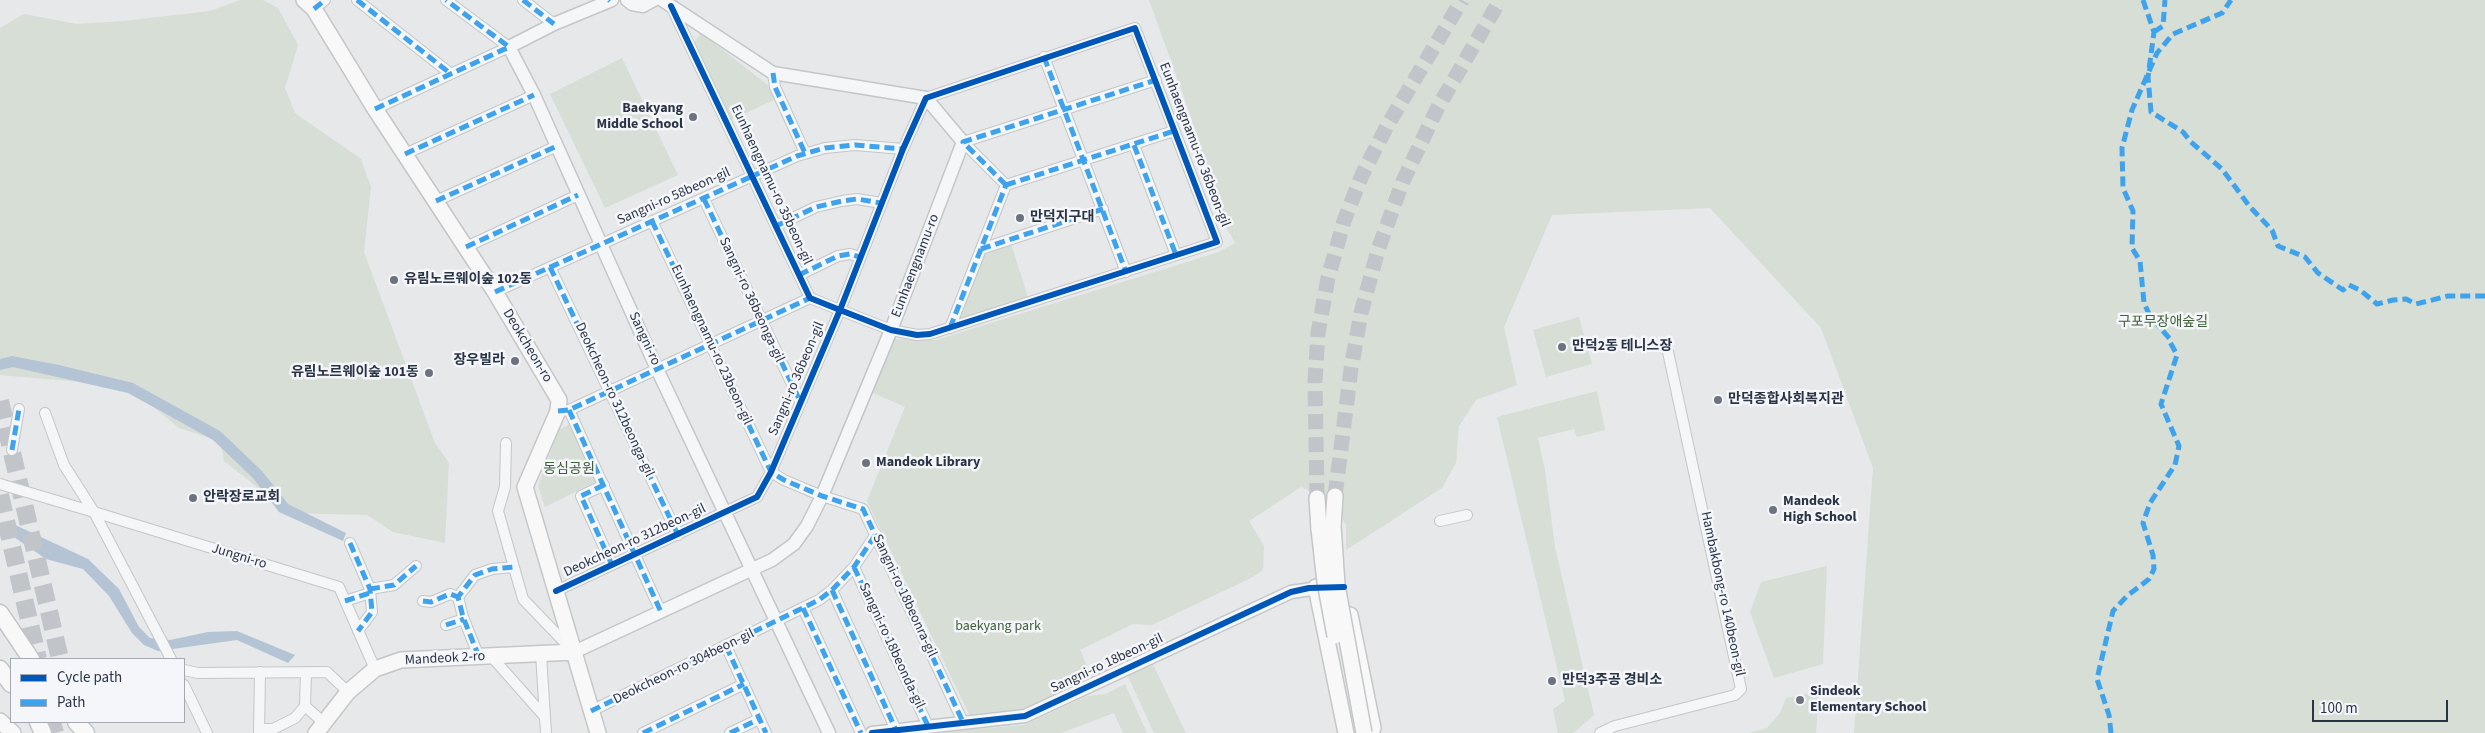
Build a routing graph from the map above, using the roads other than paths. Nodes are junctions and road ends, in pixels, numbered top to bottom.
1 (357, 0) edge
2 (446, 0) edge
3 (523, 0) edge
4 (611, 0) edge
5 (627, 0) edge
6 (654, 0) edge
7 (314, 3) edge
8 (666, 3) edge
9 (554, 24) junction
10 (509, 47) junction
11 (1044, 58) junction
12 (773, 73) junction
13 (451, 74) junction
14 (1156, 80) junction
15 (534, 95) junction
16 (926, 98) junction
17 (375, 109) junction
18 (1064, 110) junction
19 (1174, 131) junction
20 (963, 142) junction
21 (1134, 145) junction
22 (556, 146) junction
23 (903, 149) junction
24 (805, 153) junction
25 (405, 154) junction
26 (1084, 160) junction
27 (753, 175) junction
28 (1006, 185) junction
29 (578, 196) junction
30 (704, 198) junction
31 (436, 201) junction
32 (881, 203) junction
33 (1103, 209) junction
34 (652, 220) junction
35 (776, 226) junction
36 (600, 243) junction
37 (466, 247) junction
38 (981, 249) junction
39 (1176, 255) junction
40 (860, 257) junction
41 (550, 266) junction
42 (1126, 272) junction
43 (799, 275) junction
44 (495, 292) junction
45 (810, 298) junction
46 (840, 310) junction
47 (760, 322) junction
48 (950, 328) junction
49 (891, 330) junction
50 (710, 345) junction
51 (1668, 352) dead end
52 (657, 369) junction
53 (610, 390) junction
54 (800, 401) junction
55 (19, 410) dead end
56 (563, 410) junction
57 (45, 413) dead end
58 (506, 443) dead end
59 (12, 450) dead end
60 (772, 472) junction
61 (0, 484) edge
62 (604, 485) junction
63 (822, 496) junction
64 (1335, 496) tunnel mouth
65 (1317, 498) tunnel mouth
66 (94, 512) junction
67 (725, 513) junction
68 (1468, 515) dead end
69 (1440, 521) dead end
70 (1326, 528) junction
71 (876, 534) junction
72 (678, 535) junction
73 (350, 543) dead end
74 (636, 554) junction
75 (612, 565) junction
76 (416, 566) dead end
77 (514, 567) junction
78 (854, 567) junction
79 (751, 570) junction
80 (1344, 586) joint
81 (1316, 587) junction
82 (832, 590) junction
83 (370, 591) junction
84 (556, 591) junction
85 (458, 597) junction
86 (345, 601) junction
87 (423, 601) dead end
88 (804, 608) junction
89 (661, 612) junction
90 (0, 613) edge
91 (464, 619) junction
92 (776, 622) junction
93 (446, 625) dead end
94 (358, 631) junction
95 (726, 646) junction
96 (574, 652) junction
97 (541, 654) junction
98 (485, 656) junction
99 (30, 658) edge
100 (170, 658) edge
101 (0, 668) edge
102 (375, 669) junction
103 (185, 670) edge
104 (260, 672) junction
105 (306, 672) junction
106 (10, 683) edge
107 (744, 684) junction
108 (185, 687) edge
109 (348, 692) junction
110 (305, 706) junction
111 (591, 712) junction
112 (545, 717) junction
113 (759, 719) junction
114 (0, 721) edge
115 (962, 722) junction
116 (77, 723) edge
117 (928, 726) junction
118 (320, 728) edge
119 (896, 730) junction
120 (259, 731) edge
121 (13, 733) edge
122 (86, 733) edge
123 (208, 733) edge
124 (546, 733) edge
125 (598, 733) edge
126 (643, 733) edge
127 (730, 733) edge
128 (766, 733) edge
129 (829, 733) edge
130 (861, 733) edge
131 (872, 733) edge
132 (1346, 733) edge
133 (1356, 733) edge
134 (1364, 733) edge
135 (1371, 733) edge
136 (1600, 733) edge

1 - 13 street
2 - 10 street
3 - 9 street
4 - 9 street
5 - 6 street
7 - 17 main road, Deokcheon-ro
8 - 12 street
8 - 27 street, Eunhaengnamu-ro 35beon-gil
9 - 10 street
10 - 13 street
10 - 15 street, Sangni-ro
11 - 14 street, Eunhaengnamu-ro 36beon-gil
11 - 16 street, Eunhaengnamu-ro 36beon-gil
11 - 18 street
12 - 16 street
12 - 24 street
13 - 17 street
14 - 18 street
14 - 19 street, Eunhaengnamu-ro 36beon-gil
15 - 22 street, Sangni-ro
15 - 25 street
16 - 20 street
16 - 23 street, Sangni-ro 36beon-gil
17 - 25 main road, Deokcheon-ro
18 - 20 street
18 - 26 street
19 - 21 street
19 - 39 street, Eunhaengnamu-ro 36beon-gil
20 - 28 street
20 - 49 street, Eunhaengnamu-ro
21 - 26 street
21 - 39 street
22 - 29 street, Sangni-ro
22 - 31 street
23 - 24 street, Sangni-ro 58beon-gil
23 - 32 street, Sangni-ro 36beon-gil
24 - 27 street, Sangni-ro 58beon-gil
25 - 31 main road, Deokcheon-ro
26 - 28 street
26 - 33 street
27 - 30 street, Sangni-ro 58beon-gil
27 - 35 street, Eunhaengnamu-ro 35beon-gil
28 - 38 street
29 - 36 street, Sangni-ro
29 - 37 street
30 - 34 street, Sangni-ro 58beon-gil
30 - 47 street, Sangni-ro 36beonga-gil
31 - 37 main road, Deokcheon-ro
32 - 35 street
32 - 40 street, Sangni-ro 36beon-gil
33 - 38 street
33 - 42 street
34 - 36 street, Sangni-ro 58beon-gil
34 - 50 street, Eunhaengnamu-ro 23beon-gil
35 - 43 street, Eunhaengnamu-ro 35beon-gil
36 - 41 street, Sangni-ro 58beon-gil
36 - 52 street, Sangni-ro
37 - 44 main road, Deokcheon-ro
38 - 48 street
39 - 42 street, Eunhaengnamu-ro 36beon-gil
40 - 43 street
40 - 46 street, Sangni-ro 36beon-gil
41 - 44 street, Sangni-ro 58beon-gil
41 - 53 street, Deokcheon-ro 312beonga-gil
42 - 48 street, Eunhaengnamu-ro 36beon-gil
43 - 45 street, Eunhaengnamu-ro 35beon-gil
44 - 56 main road, Deokcheon-ro
45 - 46 street
45 - 47 street
46 - 49 street
46 - 54 street, Sangni-ro 36beon-gil
47 - 50 street
47 - 54 street, Sangni-ro 36beonga-gil
48 - 49 street, Eunhaengnamu-ro 36beon-gil
49 - 63 street, Eunhaengnamu-ro
50 - 52 street
50 - 60 street, Eunhaengnamu-ro 23beon-gil
51 - 136 street, Hambakbong-ro 140beon-gil
52 - 53 street
52 - 67 street, Sangni-ro
53 - 56 street
53 - 72 street, Deokcheon-ro 312beonga-gil
54 - 60 street, Sangni-ro 36beon-gil
55 - 59 street
56 - 62 street
56 - 84 main road
57 - 66 street
58 - 77 street
60 - 63 street
60 - 67 street, Sangni-ro 36beon-gil
61 - 66 street, Jungni-ro
62 - 74 street
62 - 75 street, Deokcheon-ro 312beon-gil
63 - 71 street, Sangni-ro 18beonra-gil
63 - 79 street, Eunhaengnamu-ro
64 - 70 main road
65 - 70 main road
66 - 86 street, Jungni-ro
66 - 100 street
67 - 72 street, Deokcheon-ro 312beon-gil
67 - 79 street, Sangni-ro
68 - 69 street
70 - 133 main road, bridge
70 - 134 main road, bridge
71 - 78 street, Deokcheon-ro 304beon-gil
71 - 115 street, Sangni-ro 18beonra-gil
72 - 74 street, Deokcheon-ro 312beon-gil
73 - 83 street
74 - 75 street, Deokcheon-ro 312beon-gil
74 - 89 street
75 - 84 street, Deokcheon-ro 312beon-gil
76 - 83 street
77 - 85 street
77 - 96 street
78 - 82 street, Deokcheon-ro 304beon-gil
78 - 117 street, Sangni-ro 18beonda-gil
79 - 89 street, Eunhaengnamu-ro
79 - 92 street, Sangni-ro
80 - 81 street, Sangni-ro 18beon-gil
80 - 135 main road
81 - 115 street, Sangni-ro 18beon-gil
81 - 132 main road
82 - 88 street, Deokcheon-ro 304beon-gil
82 - 119 street
83 - 86 street
83 - 94 street
84 - 96 main road
85 - 87 street
85 - 91 street
86 - 94 street, Jungni-ro
88 - 92 street, Deokcheon-ro 304beon-gil
88 - 130 street
89 - 96 street, Eunhaengnamu-ro
90 - 99 main road
91 - 93 street
91 - 98 street
92 - 95 street, Deokcheon-ro 304beon-gil
92 - 129 street, Sangni-ro
94 - 102 street, Jungni-ro
95 - 107 street
95 - 111 street, Deokcheon-ro 304beon-gil
96 - 97 main road, Mandeok 2-ro
96 - 111 main road
97 - 98 main road, Mandeok 2-ro
97 - 112 street
98 - 102 main road, Mandeok 2-ro
98 - 112 street
101 - 106 main road
102 - 109 main road, Mandeok 2-ro
103 - 104 street
104 - 105 street
104 - 120 street
105 - 109 street
105 - 110 street
107 - 113 street
107 - 126 street
108 - 123 street
109 - 118 main road, Mandeok 2-ro
110 - 118 street
110 - 120 street
111 - 125 main road
112 - 124 street
113 - 127 street
113 - 128 street
114 - 121 main road
115 - 117 street, Sangni-ro 18beon-gil
116 - 122 main road
117 - 119 street, Sangni-ro 18beon-gil
119 - 131 street, Sangni-ro 18beon-gil

